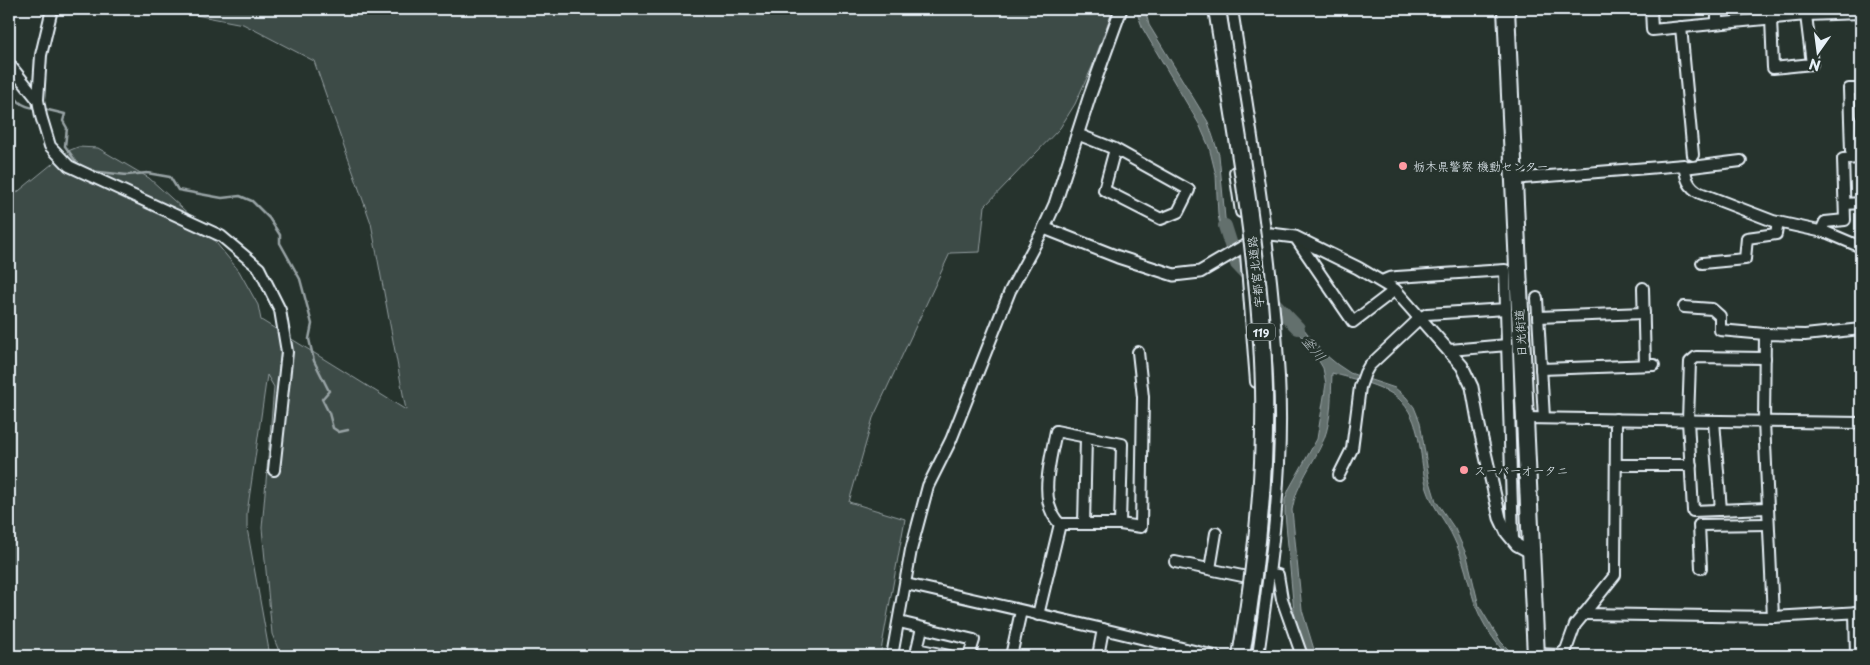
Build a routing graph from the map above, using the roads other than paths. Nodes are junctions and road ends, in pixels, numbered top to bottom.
1 (52, 9) edge
2 (1121, 9) edge
3 (1211, 9) edge
4 (1217, 9) edge
5 (1229, 9) edge
6 (1232, 9) edge
7 (1506, 9) edge
8 (1651, 9) edge
9 (1717, 9) edge
10 (1861, 13) edge
11 (1806, 15) junction
12 (1771, 18) junction
13 (1717, 23) junction
14 (1681, 27) junction
15 (9, 64) edge
16 (1861, 89) edge
17 (38, 100) junction
18 (1077, 134) junction
19 (1115, 149) junction
20 (1851, 151) dead end
21 (1694, 155) dead end
22 (1861, 158) edge
23 (1741, 161) dead end
24 (1684, 168) junction
25 (1513, 178) junction
26 (1861, 203) edge
27 (1845, 204) junction
28 (1778, 222) junction
29 (1044, 228) junction
30 (1821, 231) junction
31 (1266, 236) junction
32 (1295, 237) junction
33 (1243, 247) junction
34 (1861, 247) edge
35 (1702, 263) dead end
36 (1382, 282) junction
37 (1643, 288) dead end
38 (1395, 290) junction
39 (1537, 298) dead end
40 (1684, 307) dead end
41 (1506, 309) junction
42 (1644, 313) junction
43 (1538, 317) junction
44 (1420, 318) junction
45 (1861, 329) edge
46 (1765, 334) junction
47 (1507, 346) junction
48 (1450, 350) junction
49 (1138, 352) dead end
50 (1765, 358) junction
51 (1541, 369) junction
52 (1524, 418) junction
53 (1544, 418) junction
54 (1616, 419) junction
55 (1688, 420) junction
56 (1714, 421) junction
57 (1764, 421) junction
58 (1861, 423) edge
59 (1086, 437) junction
60 (1691, 465) junction
61 (1616, 466) junction
62 (274, 470) dead end
63 (1339, 475) dead end
64 (1767, 508) junction
65 (1721, 510) junction
66 (1060, 524) junction
67 (1084, 524) junction
68 (1120, 524) junction
69 (1768, 524) junction
70 (1216, 533) dead end
71 (1513, 540) junction
72 (1530, 552) junction
73 (1175, 562) dead end
74 (1701, 568) dead end
75 (1210, 569) junction
76 (1270, 574) junction
77 (1247, 577) junction
78 (906, 584) junction
79 (1021, 611) junction
80 (1858, 612) edge
81 (1584, 614) junction
82 (1038, 615) junction
83 (1773, 617) junction
84 (899, 622) junction
85 (922, 628) junction
86 (1103, 629) junction
87 (1536, 655) edge
88 (892, 656) edge
89 (949, 656) edge
90 (969, 656) edge
91 (1011, 656) edge
92 (1098, 656) edge
93 (1215, 656) edge
94 (1236, 656) edge
95 (1241, 656) edge
96 (1252, 656) edge
97 (1258, 656) edge
98 (1302, 656) edge
99 (1559, 656) edge
100 (1856, 656) edge

1 - 17 street
2 - 18 street
3 - 33 street
4 - 95 highway, 宇都宮北道路 / 119, bridge
5 - 96 highway, 宇都宮北道路 / 119
6 - 31 street
7 - 25 highway, 日光街道
8 - 14 street
9 - 13 street
10 - 11 street
11 - 12 street
11 - 12 street
12 - 13 street
13 - 14 street
14 - 21 street
15 - 17 street
16 - 20 street
17 - 62 street
18 - 19 street
18 - 29 street
19 - 19 street
22 - 27 street
23 - 24 street
24 - 25 street
24 - 28 street
25 - 52 highway, 日光街道
26 - 27 street
27 - 30 street
28 - 30 street
28 - 35 street
29 - 33 street
29 - 78 street
30 - 34 street
31 - 32 street
31 - 33 street
31 - 76 street
32 - 36 street
32 - 38 street
33 - 77 street
36 - 38 street
36 - 41 street
37 - 42 street
38 - 44 street
39 - 43 street
40 - 46 street
41 - 44 street
41 - 47 street
42 - 43 street
42 - 51 street
43 - 51 street
44 - 48 street
44 - 63 street
45 - 46 street
46 - 50 street
47 - 48 street
47 - 71 street
48 - 71 street
49 - 68 street
50 - 55 street
50 - 57 street
51 - 53 street
52 - 53 street
52 - 72 highway, 日光街道
53 - 54 street
54 - 55 street
54 - 61 street
55 - 56 street
55 - 60 street
56 - 57 street
56 - 65 street
57 - 58 street
57 - 64 street
59 - 66 street
59 - 67 street
59 - 68 street
60 - 61 street
60 - 65 street
61 - 81 street
64 - 65 street
64 - 69 street
66 - 67 street
66 - 82 street
67 - 68 street
69 - 74 street
69 - 83 street
70 - 75 street
71 - 72 street
72 - 87 highway, 日光街道
73 - 75 street
75 - 77 street
76 - 97 street
76 - 98 street
77 - 94 street
78 - 79 street
78 - 84 street
79 - 82 street
79 - 91 street
80 - 83 street
80 - 100 street
81 - 83 street
81 - 99 street
82 - 86 street
84 - 85 street
84 - 88 street
85 - 89 street
85 - 90 street
86 - 92 street
86 - 93 street
87 - 99 street

